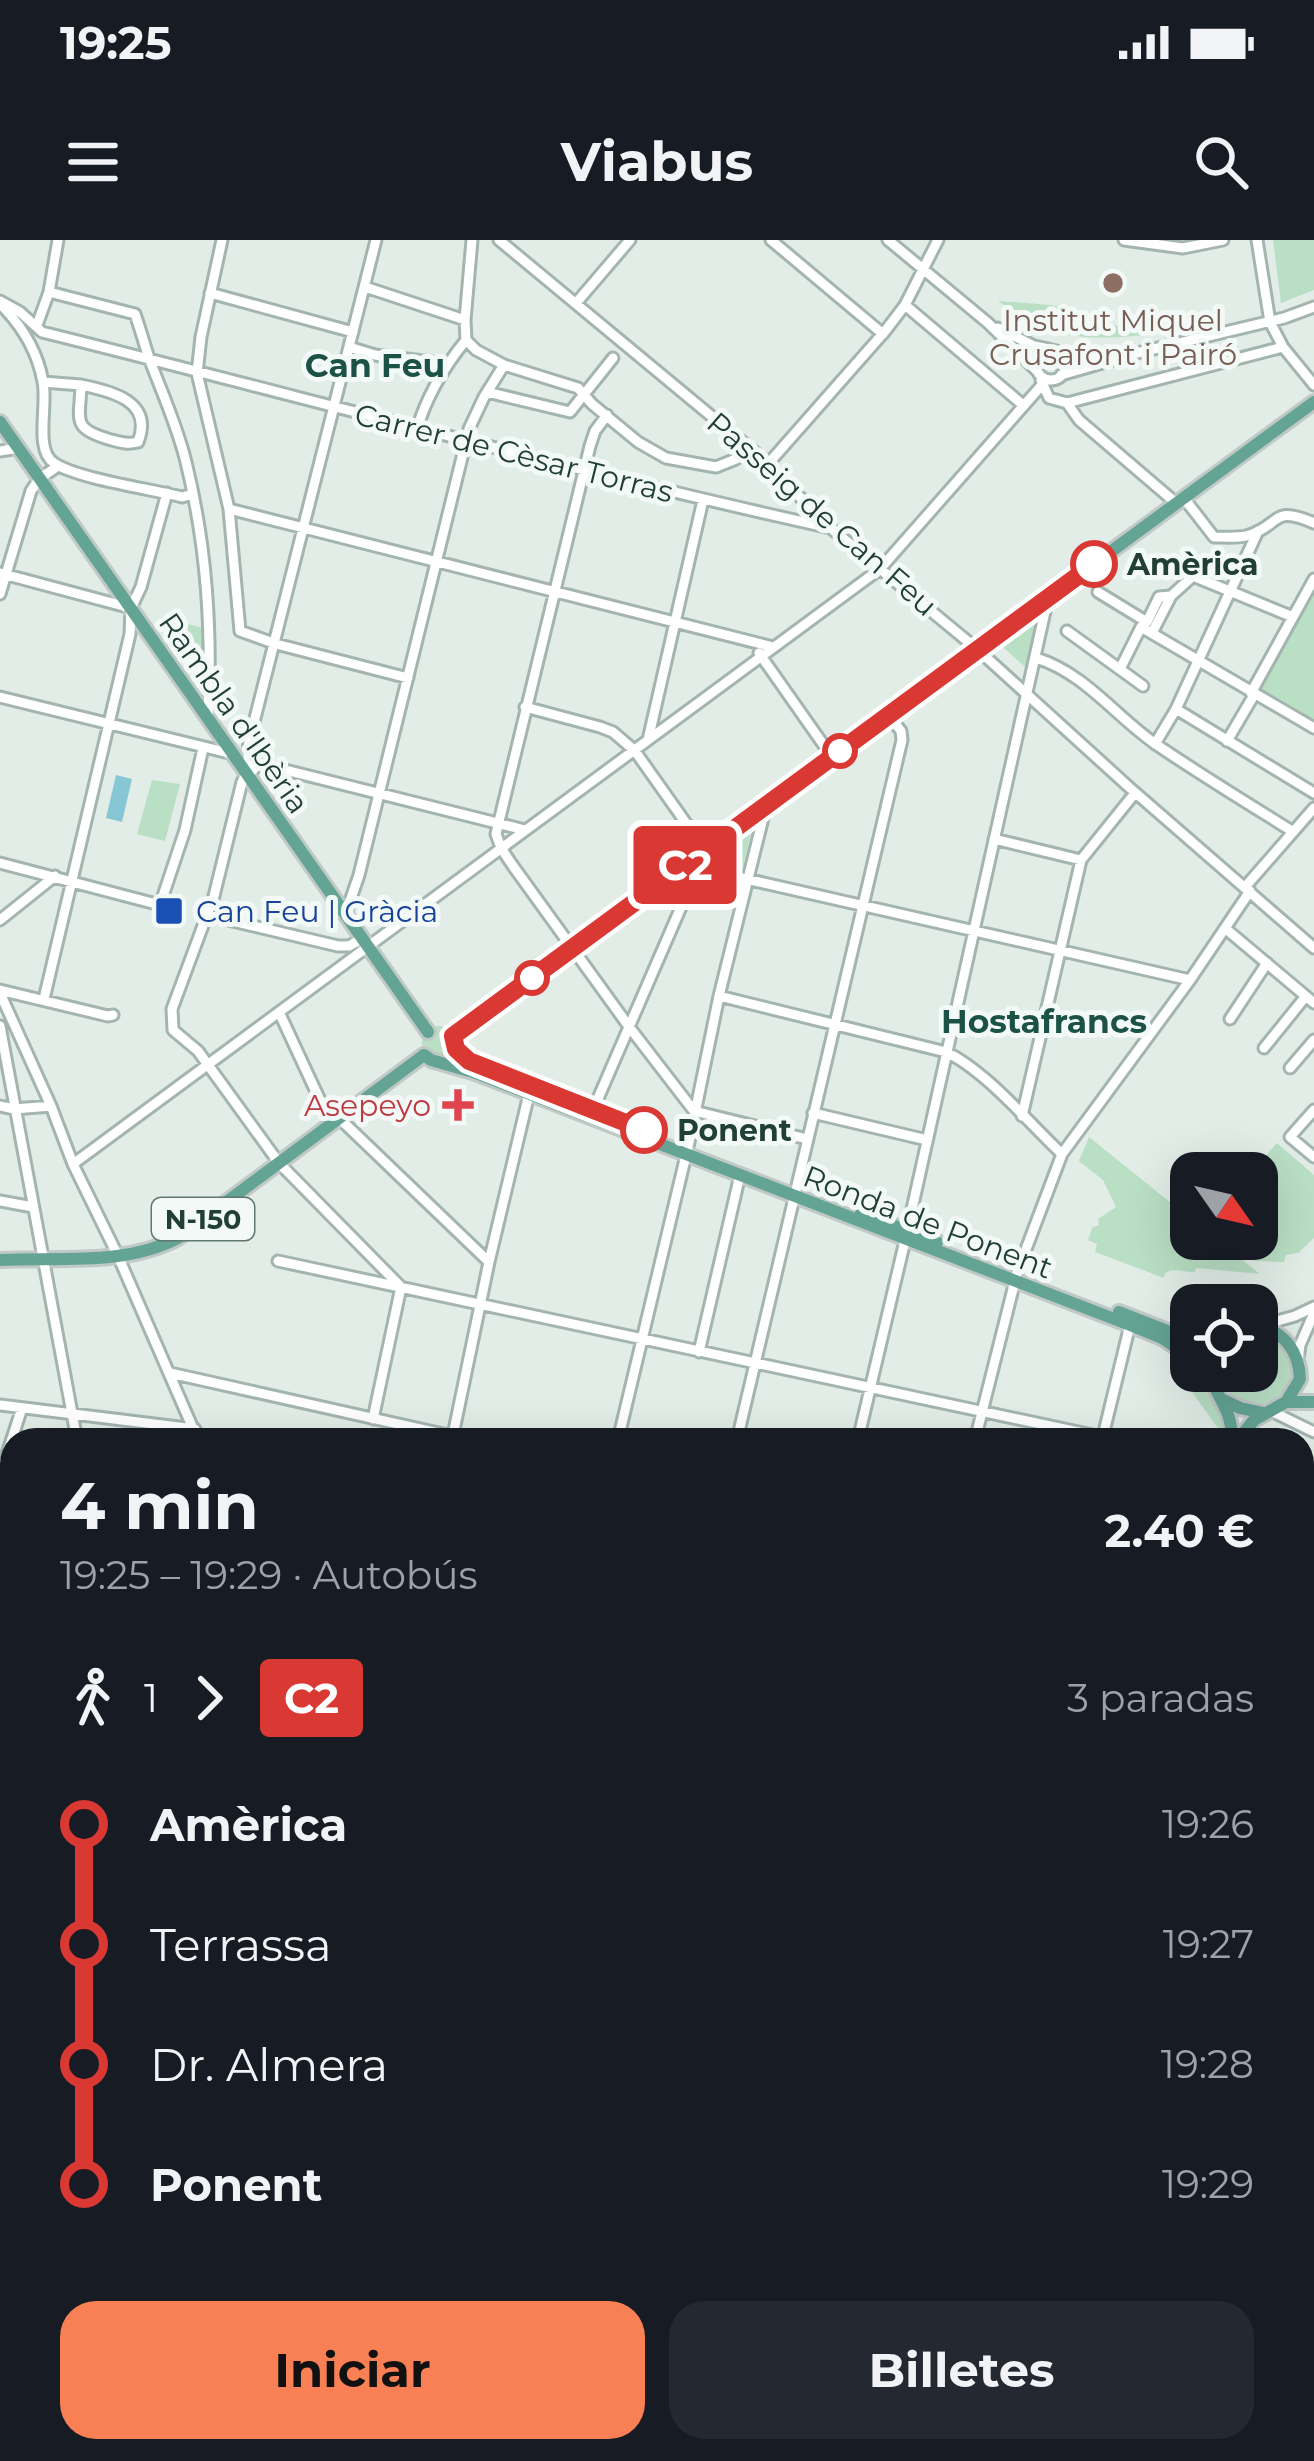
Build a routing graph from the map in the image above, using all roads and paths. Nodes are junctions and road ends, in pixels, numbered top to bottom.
1 (58, 240) edge
2 (221, 240) edge
3 (376, 240) edge
4 (472, 240) edge
5 (499, 240) edge
6 (631, 240) edge
7 (772, 240) edge
8 (888, 240) edge
9 (938, 240) edge
10 (1124, 240) edge
11 (1223, 240) edge
12 (1257, 240) edge
13 (924, 269) junction
14 (364, 287) junction
15 (50, 292) junction
16 (210, 293) junction
17 (0, 302) edge
18 (577, 302) junction
19 (905, 305) junction
20 (1314, 308) edge
21 (465, 320) junction
22 (1270, 322) junction
23 (988, 323) junction
24 (39, 328) junction
25 (353, 332) junction
26 (883, 334) junction
27 (466, 340) junction
28 (626, 343) junction
29 (350, 347) junction
30 (1283, 347) junction
31 (33, 350) junction
32 (1056, 352) junction
33 (1137, 353) junction
34 (150, 360) junction
35 (447, 364) junction
36 (504, 365) junction
37 (1039, 372) junction
38 (197, 373) junction
39 (1060, 376) junction
40 (44, 382) junction
41 (81, 385) junction
42 (1314, 385) edge
43 (1042, 386) junction
44 (487, 392) junction
45 (583, 393) junction
46 (1314, 402) edge
47 (1066, 404) junction
48 (1023, 405) junction
49 (334, 409) junction
50 (607, 415) junction
51 (0, 422) edge
52 (417, 429) junction
53 (466, 441) junction
54 (43, 443) junction
55 (746, 445) junction
56 (0, 451) edge
57 (21, 453) junction
58 (768, 464) junction
59 (58, 466) junction
60 (584, 470) junction
61 (39, 478) junction
62 (167, 493) junction
63 (193, 494) junction
64 (703, 500) junction
65 (1179, 500) junction
66 (229, 509) junction
67 (1314, 523) edge
68 (304, 528) junction
69 (831, 528) junction
70 (1258, 531) junction
71 (437, 562) junction
72 (880, 569) junction
73 (4, 574) edge
74 (1314, 579) edge
75 (553, 591) junction
76 (1232, 591) junction
77 (1098, 592) dead end
78 (0, 595) edge
79 (1171, 596) junction
80 (1048, 598) junction
81 (131, 608) junction
82 (1293, 617) junction
83 (675, 622) junction
84 (1144, 624) junction
85 (1067, 631) dead end
86 (1152, 633) junction
87 (751, 642) junction
88 (276, 644) junction
89 (772, 647) junction
90 (977, 649) junction
91 (761, 656) junction
92 (1036, 658) junction
93 (1198, 661) junction
94 (1120, 669) junction
95 (408, 679) junction
96 (1143, 686) dead end
97 (1252, 694) junction
98 (1028, 695) junction
99 (0, 697) edge
100 (526, 706) junction
101 (1176, 710) junction
102 (889, 716) junction
103 (208, 718) junction
104 (109, 722) junction
105 (1314, 728) edge
106 (648, 741) junction
107 (1227, 741) junction
108 (1155, 744) junction
109 (203, 748) junction
110 (635, 751) junction
111 (233, 754) junction
112 (832, 757) junction
113 (248, 775) junction
114 (380, 792) junction
115 (1135, 793) junction
116 (1314, 794) edge
117 (766, 806) junction
118 (1314, 808) edge
119 (497, 823) junction
120 (526, 830) junction
121 (1292, 831) junction
122 (994, 839) junction
123 (501, 848) junction
124 (705, 850) junction
125 (1082, 857) junction
126 (0, 863) edge
127 (693, 865) junction
128 (55, 876) junction
129 (749, 879) junction
130 (72, 881) junction
131 (1248, 889) junction
132 (864, 905) junction
133 (346, 914) junction
134 (207, 915) junction
135 (0, 920) edge
136 (1226, 929) junction
137 (973, 931) junction
138 (366, 942) junction
139 (573, 948) junction
140 (1314, 948) edge
141 (1061, 951) junction
142 (1267, 963) junction
143 (1190, 980) junction
144 (0, 992) edge
145 (719, 996) junction
146 (44, 999) junction
147 (1310, 1000) edge
148 (279, 1012) junction
149 (113, 1015) dead end
150 (1230, 1019) dead end
151 (834, 1023) junction
152 (0, 1026) edge
153 (630, 1028) junction
154 (428, 1032) junction
155 (1314, 1040) edge
156 (454, 1043) junction
157 (1264, 1048) dead end
158 (946, 1052) junction
159 (424, 1055) junction
160 (442, 1062) junction
161 (207, 1066) junction
162 (1290, 1068) dead end
163 (529, 1094) junction
164 (0, 1106) edge
165 (50, 1106) junction
166 (14, 1109) junction
167 (593, 1110) junction
168 (1314, 1110) edge
169 (694, 1111) junction
170 (813, 1113) junction
171 (1022, 1116) junction
172 (335, 1121) junction
173 (807, 1139) junction
174 (927, 1140) junction
175 (687, 1151) junction
176 (1062, 1154) junction
177 (1314, 1157) edge
178 (279, 1163) junction
179 (73, 1164) junction
180 (740, 1175) junction
181 (794, 1192) junction
182 (0, 1201) edge
183 (33, 1207) junction
184 (906, 1235) junction
185 (118, 1256) junction
186 (44, 1258) junction
187 (0, 1260) edge
188 (278, 1261) dead end
189 (489, 1262) junction
190 (1016, 1277) junction
191 (401, 1287) junction
192 (482, 1305) junction
193 (1314, 1310) edge
194 (1278, 1321) edge
195 (1130, 1325) junction
196 (1170, 1332) edge
197 (1278, 1337) edge
198 (641, 1340) junction
199 (1170, 1343) edge
200 (699, 1352) junction
201 (1299, 1362) junction
202 (755, 1364) junction
203 (170, 1373) junction
204 (1314, 1378) edge
205 (870, 1388) junction
206 (1218, 1392) edge
207 (1222, 1400) junction
208 (1286, 1402) junction
209 (1314, 1402) edge
210 (0, 1405) edge
211 (22, 1408) junction
212 (981, 1412) junction
213 (1268, 1412) junction
214 (72, 1415) junction
215 (373, 1419) junction
216 (15, 1428) edge
217 (75, 1428) edge
218 (153, 1428) edge
219 (194, 1428) edge
220 (411, 1428) edge
221 (455, 1428) edge
222 (621, 1428) edge
223 (740, 1428) edge
224 (861, 1428) edge
225 (978, 1428) edge
226 (1055, 1428) edge
227 (1104, 1428) edge
228 (1233, 1428) edge
229 (1246, 1428) edge
230 (1305, 1428) edge

1 - 15 street
2 - 16 street
3 - 14 street
4 - 21 street
5 - 18 street, Passeig de Can Feu
6 - 18 street
7 - 26 street
8 - 13 street
9 - 13 street
10 - 11 street
12 - 22 street
13 - 19 street
13 - 23 street
14 - 21 street
14 - 25 street
15 - 24 street
15 - 34 street
16 - 25 street
16 - 38 street
17 - 24 street, Carrer de Cèsar Torras
17 - 31 street
18 - 28 street, Passeig de Can Feu
19 - 26 street
19 - 48 street
20 - 22 street
21 - 27 street
22 - 30 street
22 - 33 street
23 - 32 street
23 - 37 street
24 - 31 street
24 - 34 street, Carrer de Cèsar Torras
25 - 29 street
26 - 58 street
27 - 35 street
27 - 36 street
28 - 45 street
28 - 55 street, Passeig de Can Feu
29 - 35 street
29 - 49 street
30 - 42 street
30 - 47 street
31 - 40 street
32 - 33 street
32 - 37 street
32 - 39 street
33 - 39 street
34 - 38 street, Carrer de Cèsar Torras
34 - 63 street
35 - 52 street
36 - 44 street
36 - 45 street
37 - 39 street
37 - 43 street
38 - 49 street, Carrer de Cèsar Torras
38 - 66 street
39 - 47 street
40 - 41 street
40 - 54 street
41 - 41 street
43 - 47 street
43 - 48 street
44 - 45 street
44 - 53 street
45 - 50 street
46 - 65 main road
47 - 65 street
48 - 72 street
49 - 52 street, Carrer de Cèsar Torras
49 - 68 street
50 - 55 street
50 - 60 street
51 - 57 main road, Rambla d'Ibèria
52 - 53 street, Carrer de Cèsar Torras
53 - 60 street, Carrer de Cèsar Torras
53 - 71 street
54 - 57 street
54 - 59 street
55 - 58 street, Passeig de Can Feu
56 - 57 street
57 - 61 main road, Rambla d'Ibèria
58 - 69 street, Passeig de Can Feu
59 - 61 street
59 - 62 street
60 - 64 street, Carrer de Cèsar Torras
60 - 75 street
61 - 73 street
61 - 81 main road, Rambla d'Ibèria
62 - 63 street
62 - 81 street
63 - 103 street
64 - 69 street, Carrer de Cèsar Torras
64 - 83 street
65 - 70 street
65 - 80 main road
66 - 68 street
66 - 88 street
67 - 70 street
68 - 71 street
68 - 88 street
69 - 72 street, Passeig de Can Feu
70 - 76 street
71 - 75 street
71 - 95 street
72 - 89 street
72 - 90 street, Passeig de Can Feu
73 - 78 street
73 - 81 street
74 - 82 street
75 - 83 street
75 - 100 street
76 - 79 street
76 - 82 street
76 - 93 street
77 - 84 street
79 - 84 street
79 - 86 street
80 - 90 main road
80 - 92 street
81 - 103 main road, Rambla d'Ibèria
81 - 104 street
82 - 97 street
83 - 87 street
83 - 106 street
84 - 86 street
84 - 94 street
85 - 94 street
86 - 93 street
87 - 89 street
87 - 91 street
88 - 95 street
88 - 113 street
89 - 91 street
90 - 98 street, Passeig de Can Feu
90 - 102 main road
91 - 106 street
91 - 112 street
92 - 98 street
92 - 108 street
93 - 97 street
93 - 101 street
94 - 96 street
95 - 114 street
97 - 105 street
97 - 107 street
98 - 115 street, Passeig de Can Feu
98 - 122 street
99 - 104 street
100 - 110 street
100 - 119 street
101 - 107 street
101 - 108 street
102 - 112 main road
102 - 132 street
103 - 111 main road, Rambla d'Ibèria
104 - 109 street
104 - 130 street
106 - 110 street
107 - 116 street
108 - 121 street
109 - 111 street
109 - 130 street
110 - 120 street
110 - 124 street
111 - 113 main road, Rambla d'Ibèria
112 - 117 main road
113 - 114 street
113 - 133 main road, Rambla d'Ibèria
113 - 134 street
114 - 119 street
114 - 133 street
115 - 125 street
115 - 131 street, Passeig de Can Feu
117 - 124 main road
117 - 129 street
118 - 121 street
119 - 120 street
119 - 123 street
120 - 123 street
121 - 131 street
122 - 125 street
122 - 137 street
123 - 138 street
123 - 139 street
124 - 127 main road
125 - 141 street
126 - 128 street
127 - 129 street
127 - 139 main road
127 - 153 street
128 - 130 street
128 - 135 street
129 - 132 street
129 - 145 street
130 - 146 street
131 - 136 street
131 - 140 street, Passeig de Can Feu
132 - 137 street
132 - 151 street
133 - 138 main road, Rambla d'Ibèria
134 - 138 street
134 - 161 street
136 - 142 street
136 - 143 street
137 - 141 street
137 - 158 street
138 - 148 street
138 - 154 main road, Rambla d'Ibèria
139 - 153 street
139 - 156 main road
141 - 143 street
141 - 171 street
142 - 147 street
142 - 150 street
143 - 176 street
144 - 146 street
144 - 165 street
145 - 151 street
145 - 169 street
146 - 149 street
147 - 157 street
148 - 161 street
148 - 172 street
151 - 158 street
151 - 170 street
152 - 166 street
153 - 167 street
153 - 169 street
154 - 156 main road
154 - 159 main road
155 - 162 street
156 - 160 main road
156 - 167 main road, Ronda de Ponent
158 - 171 street
158 - 174 street
159 - 160 main road
159 - 172 main road, N-150
160 - 163 main road, Ronda de Ponent
161 - 178 street
161 - 179 street
163 - 175 main road, Ronda de Ponent
163 - 189 street
164 - 166 street
165 - 166 street
165 - 179 street
166 - 183 street
167 - 175 main road, Ronda de Ponent
168 - 177 street
169 - 173 street
169 - 175 street
170 - 173 street
170 - 174 street
171 - 176 street
172 - 178 main road, N-150
172 - 189 street
173 - 181 street
174 - 184 street
175 - 180 main road, Ronda de Ponent
175 - 181 main road, Ronda de Ponent
175 - 198 street
176 - 190 street
178 - 185 main road, N-150
178 - 191 street
179 - 185 street
180 - 181 main road, Ronda de Ponent
180 - 200 street
181 - 184 main road, Ronda de Ponent
181 - 202 street
182 - 183 street
183 - 186 street
184 - 190 main road, Ronda de Ponent
184 - 205 street
185 - 186 main road, N-150
185 - 203 street
186 - 187 main road, N-150
186 - 214 street
188 - 191 street
189 - 192 street
190 - 195 main road, Ronda de Ponent
190 - 196 main road, Ronda de Ponent
190 - 212 street
191 - 192 street
191 - 215 street
192 - 198 street
192 - 221 street
193 - 194 street
193 - 201 street
195 - 199 main road, Ronda de Ponent
195 - 227 street
197 - 201 main road
198 - 200 street
198 - 222 street
200 - 202 street
201 - 204 main road
201 - 208 main road
202 - 205 street
202 - 223 street
203 - 215 street
203 - 219 street
205 - 212 street
205 - 224 street
206 - 207 main road
207 - 213 main road
207 - 228 main road
208 - 209 main road
208 - 213 main road
210 - 211 street
211 - 214 street
211 - 216 street
212 - 225 street
212 - 226 street
213 - 229 main road
213 - 230 street
214 - 217 street
214 - 218 street
215 - 220 street

